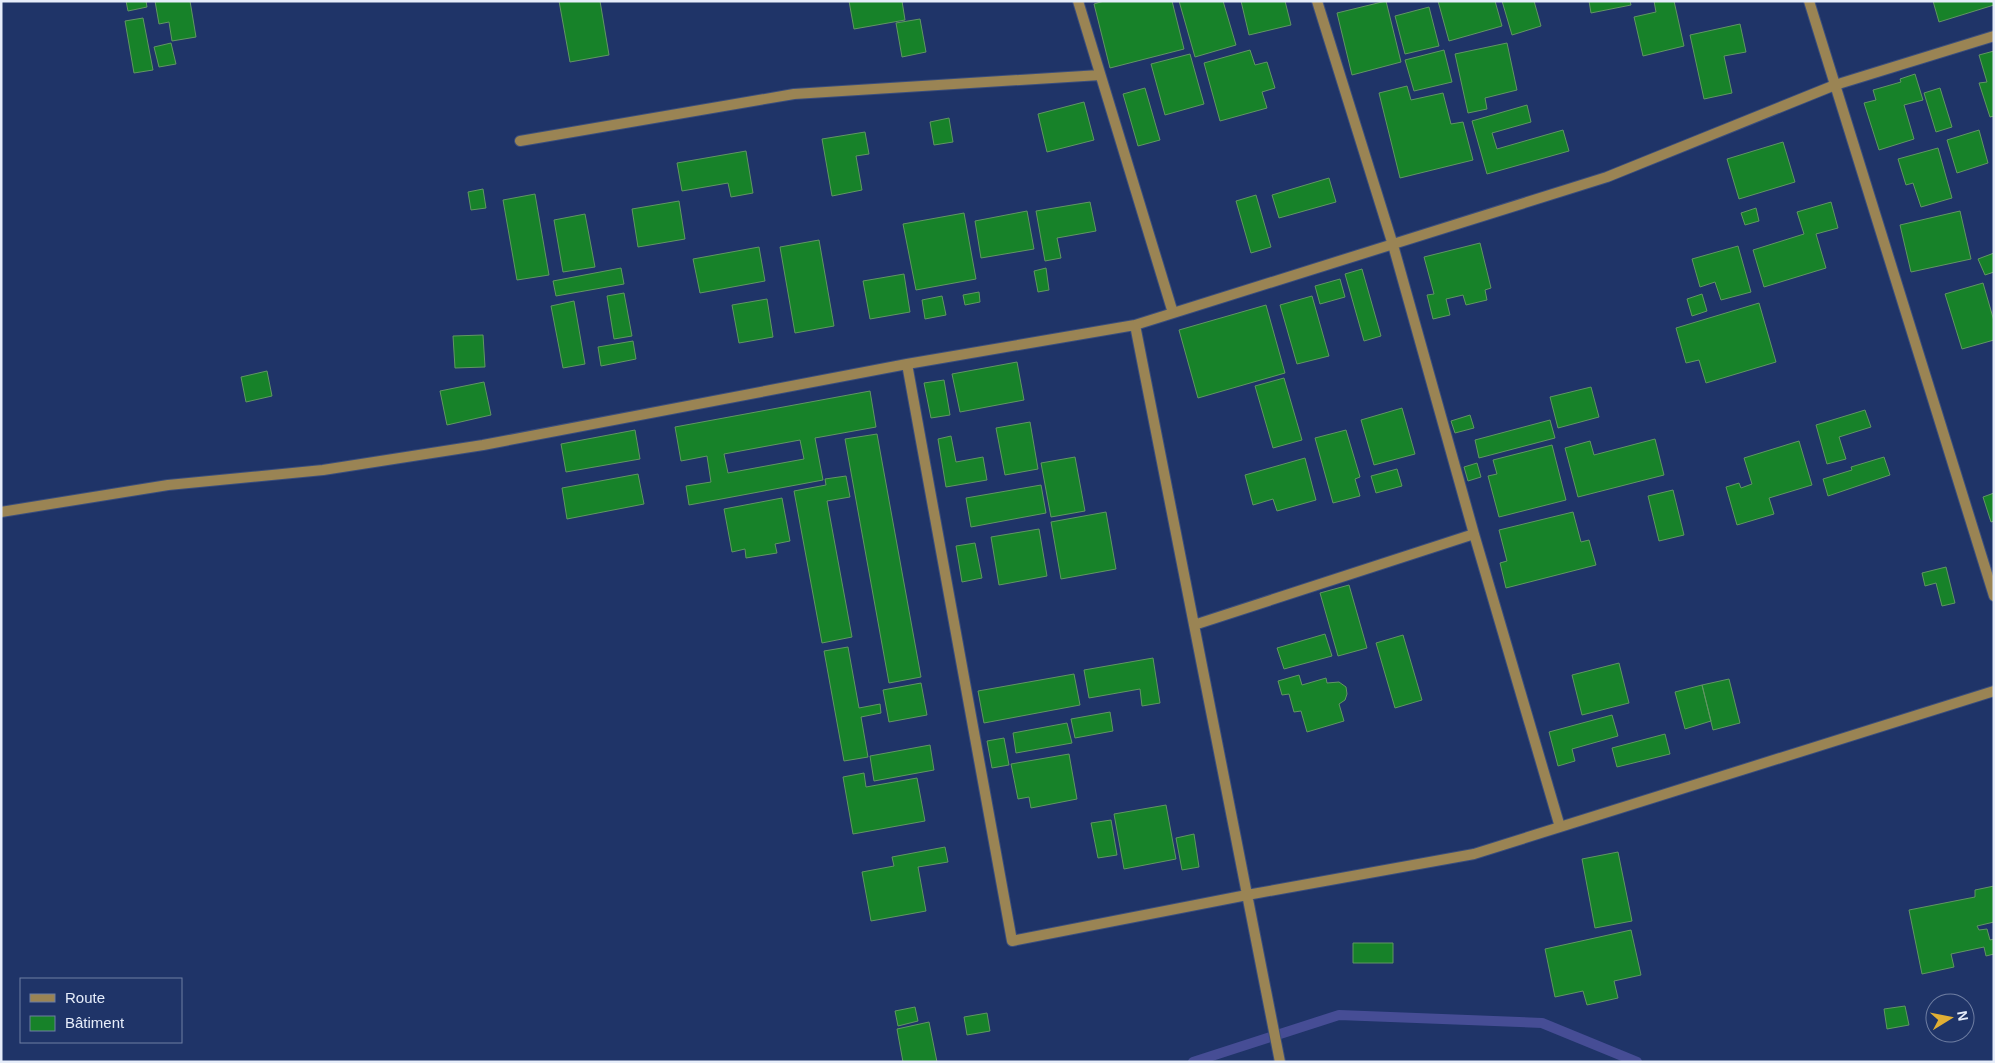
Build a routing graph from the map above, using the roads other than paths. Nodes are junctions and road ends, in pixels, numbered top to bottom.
1 (1078, 1) edge
2 (1317, 1) edge
3 (1809, 1) edge
4 (1994, 36) edge
5 (1100, 75) junction
6 (1835, 86) junction
7 (520, 141) dead end
8 (1393, 245) junction
9 (1172, 313) junction
10 (1135, 325) junction
11 (907, 364) junction
12 (1, 512) edge
13 (1474, 534) junction
14 (1994, 596) edge
15 (1194, 625) junction
16 (1994, 691) edge
17 (1560, 827) junction
18 (1247, 895) junction
19 (1280, 1062) edge

1 - 5 street
2 - 8 street
3 - 6 street
4 - 6 street
5 - 7 street
5 - 9 street
6 - 8 street
6 - 14 street
8 - 9 street
8 - 13 street
9 - 10 street
10 - 11 street
10 - 15 street
11 - 12 street
11 - 18 street
13 - 15 street
13 - 17 street
15 - 18 street
16 - 17 street
17 - 18 street
18 - 19 street

